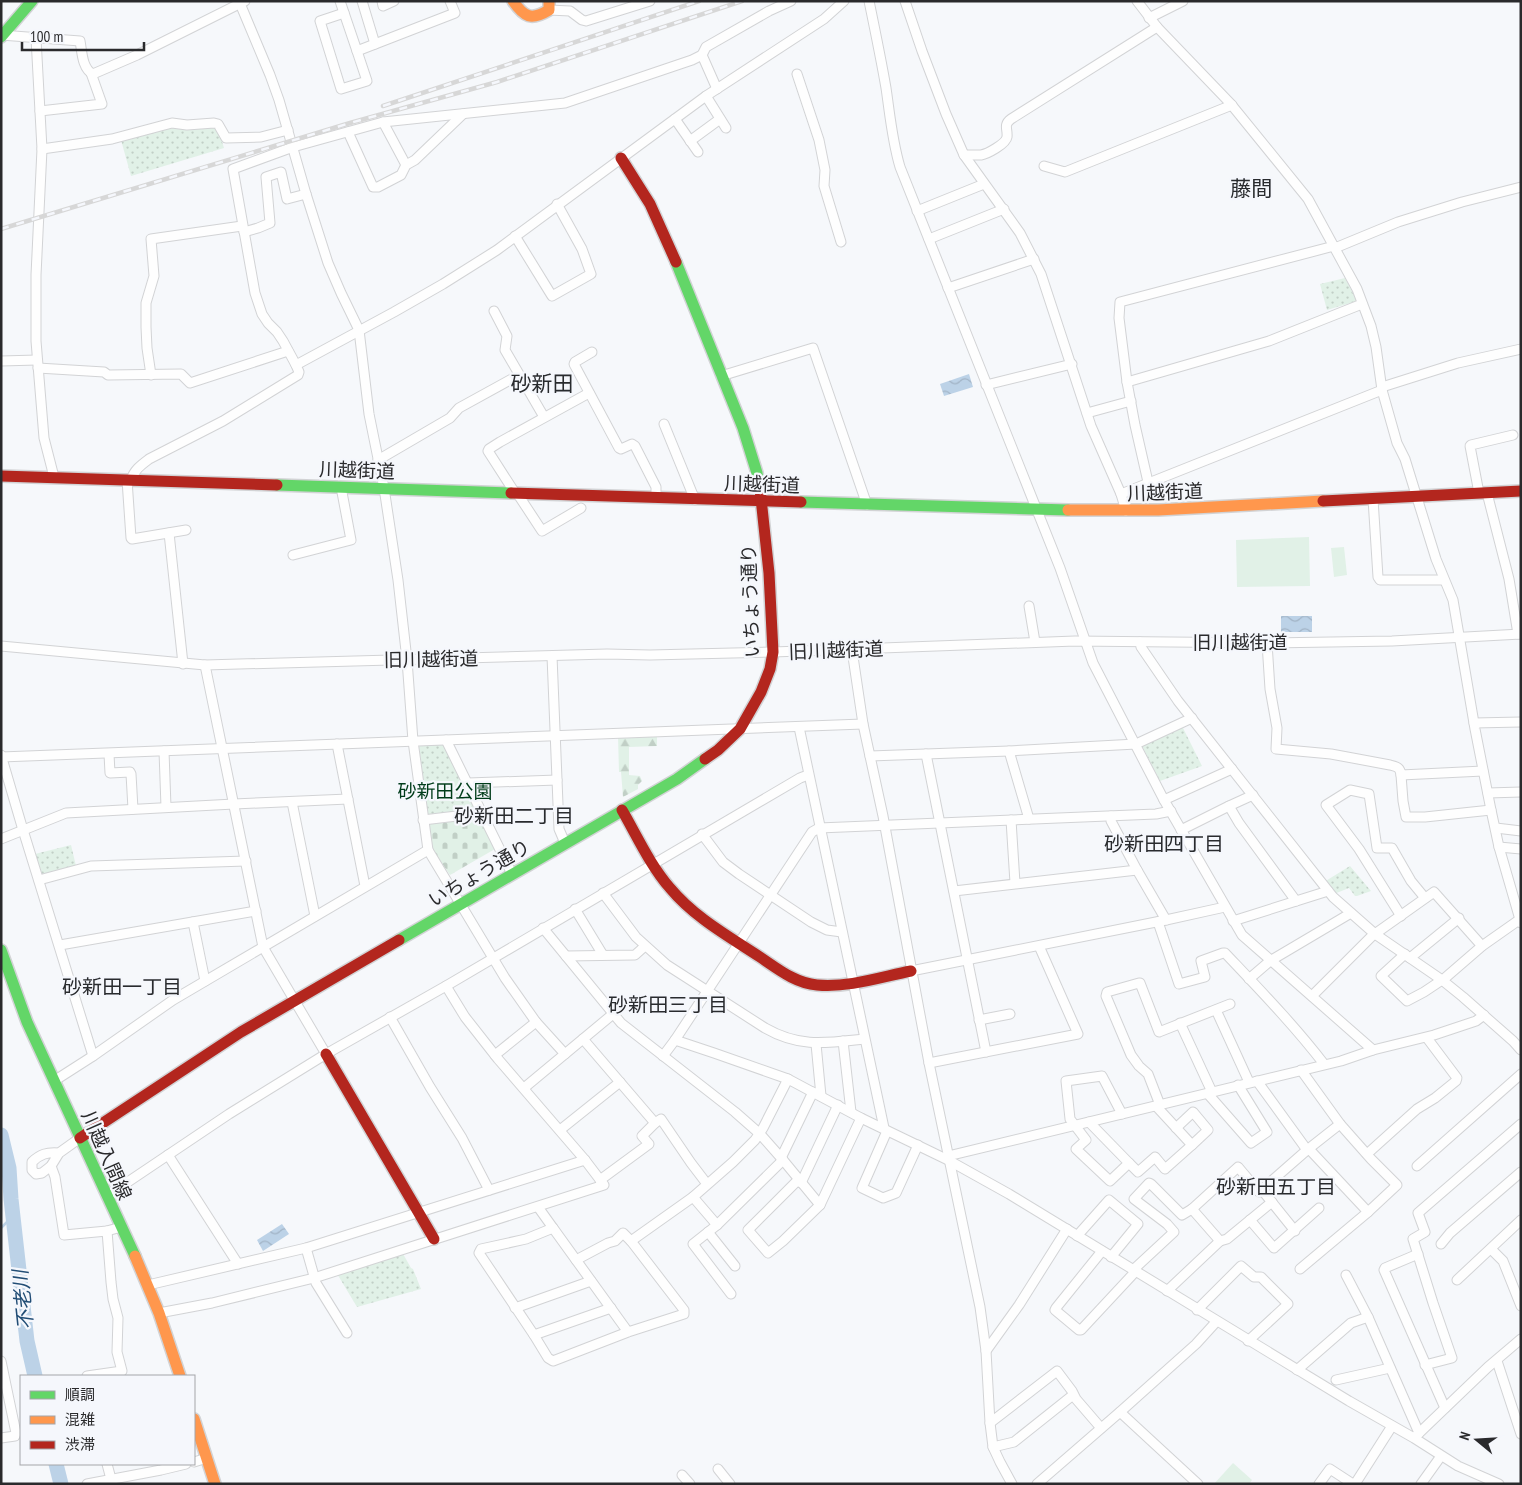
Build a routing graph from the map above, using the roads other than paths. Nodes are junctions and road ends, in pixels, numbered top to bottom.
1 (32, 1) edge
2 (340, 1) edge
3 (362, 1) edge
4 (382, 1) edge
5 (394, 1) edge
6 (450, 1) edge
7 (513, 1) edge
8 (650, 1) edge
9 (791, 1) edge
10 (844, 1) edge
11 (868, 1) edge
12 (905, 1) edge
13 (1136, 1) edge
14 (1183, 1) edge
15 (241, 2) edge
16 (549, 6) edge
17 (344, 13) junction
18 (1149, 18) junction
19 (1157, 27) junction
20 (2, 36) edge
21 (36, 38) junction
22 (375, 44) junction
23 (357, 51) junction
24 (702, 55) junction
25 (90, 73) junction
26 (798, 74) dead end
27 (717, 90) junction
28 (706, 96) junction
29 (1232, 105) junction
30 (40, 111) junction
31 (463, 114) junction
32 (675, 119) junction
33 (720, 119) junction
34 (383, 122) junction
35 (726, 128) dead end
36 (288, 130) junction
37 (348, 132) junction
38 (690, 141) junction
39 (292, 147) junction
40 (42, 148) junction
41 (698, 152) dead end
42 (964, 155) junction
43 (621, 158) junction
44 (406, 165) junction
45 (1044, 166) dead end
46 (984, 184) junction
47 (1521, 187) edge
48 (306, 194) junction
49 (557, 204) junction
50 (1004, 209) junction
51 (917, 211) junction
52 (243, 229) junction
53 (515, 236) junction
54 (929, 239) junction
55 (841, 242) dead end
56 (1334, 247) junction
57 (1034, 259) junction
58 (948, 288) junction
59 (1362, 304) junction
60 (494, 311) dead end
61 (360, 330) junction
62 (1521, 349) edge
63 (288, 351) junction
64 (592, 352) dead end
65 (1, 361) edge
66 (37, 364) junction
67 (1072, 364) junction
68 (296, 365) junction
69 (152, 374) junction
70 (520, 375) junction
71 (721, 376) junction
72 (1127, 382) junction
73 (986, 385) junction
74 (1382, 388) junction
75 (589, 393) junction
76 (1130, 401) junction
77 (1087, 413) junction
78 (544, 417) junction
79 (664, 424) dead end
80 (1513, 435) dead end
81 (378, 460) junction
82 (1, 476) edge
83 (54, 477) junction
84 (129, 480) junction
85 (1148, 482) junction
86 (341, 487) junction
87 (384, 488) junction
88 (1521, 491) edge
89 (516, 493) junction
90 (1483, 493) junction
91 (1121, 494) junction
92 (1416, 496) junction
93 (656, 498) junction
94 (1373, 499) junction
95 (695, 500) junction
96 (762, 502) junction
97 (867, 505) junction
98 (581, 508) dead end
99 (1037, 510) junction
100 (1126, 511) junction
101 (186, 530) dead end
102 (169, 533) junction
103 (293, 555) dead end
104 (1444, 580) junction
105 (1029, 606) dead end
106 (1519, 634) edge
107 (1459, 638) junction
108 (1085, 640) junction
109 (1035, 642) junction
110 (1140, 642) junction
111 (1267, 643) junction
112 (1, 646) edge
113 (852, 650) junction
114 (773, 652) junction
115 (552, 656) junction
116 (407, 660) junction
117 (183, 664) junction
118 (205, 665) junction
119 (1192, 718) junction
120 (1521, 722) edge
121 (1474, 723) junction
122 (863, 724) junction
123 (799, 727) junction
124 (740, 729) junction
125 (556, 736) junction
126 (446, 740) junction
127 (413, 741) junction
128 (337, 744) junction
129 (1136, 744) junction
130 (223, 749) junction
131 (164, 751) junction
132 (1009, 751) junction
133 (109, 754) junction
134 (926, 754) junction
135 (1, 756) edge
136 (870, 756) junction
137 (1232, 769) junction
138 (1483, 770) junction
139 (808, 775) junction
140 (1401, 775) junction
141 (558, 780) junction
142 (468, 783) junction
143 (1521, 792) edge
144 (1488, 793) junction
145 (1253, 795) junction
146 (348, 800) junction
147 (1164, 800) junction
148 (292, 802) junction
149 (234, 804) junction
150 (1228, 806) junction
151 (166, 807) junction
152 (133, 809) junction
153 (622, 810) junction
154 (1492, 810) junction
155 (1171, 811) junction
156 (482, 813) junction
157 (1111, 816) junction
158 (1029, 819) junction
159 (423, 820) junction
160 (1011, 820) junction
161 (940, 823) junction
162 (884, 825) junction
163 (819, 828) junction
164 (1496, 828) junction
165 (23, 830) junction
166 (1181, 830) junction
167 (1521, 830) edge
168 (702, 834) junction
169 (1, 839) edge
170 (565, 843) junction
171 (1499, 847) junction
172 (1521, 849) edge
173 (428, 850) junction
174 (246, 860) junction
175 (653, 864) junction
176 (1137, 870) junction
177 (512, 874) junction
178 (39, 880) junction
179 (1015, 883) junction
180 (365, 886) junction
181 (954, 891) junction
182 (1328, 891) junction
183 (603, 893) junction
184 (770, 895) junction
185 (1425, 898) junction
186 (1296, 901) junction
187 (460, 904) junction
188 (1225, 907) junction
189 (575, 909) junction
190 (256, 912) junction
191 (1351, 913) junction
192 (315, 916) junction
193 (1400, 916) junction
194 (1459, 918) junction
195 (1162, 921) junction
196 (1233, 921) junction
197 (1520, 921) edge
198 (193, 922) junction
199 (543, 928) junction
200 (842, 932) junction
201 (1376, 934) junction
202 (738, 942) junction
203 (60, 945) junction
204 (645, 946) junction
205 (1039, 946) junction
206 (1482, 946) junction
207 (263, 947) junction
208 (1, 950) edge
209 (603, 955) junction
210 (566, 956) junction
211 (1407, 956) junction
212 (492, 958) junction
213 (967, 959) junction
214 (1270, 961) junction
215 (911, 971) junction
216 (1249, 979) junction
217 (1442, 980) junction
218 (205, 981) junction
219 (854, 982) junction
220 (446, 986) junction
221 (707, 991) junction
222 (1312, 996) junction
223 (295, 1000) junction
224 (1230, 1004) dead end
225 (1216, 1010) junction
226 (613, 1014) junction
227 (1010, 1014) dead end
228 (1484, 1015) junction
229 (390, 1016) junction
230 (979, 1020) junction
231 (536, 1022) junction
232 (1180, 1023) junction
233 (1427, 1038) junction
234 (583, 1039) junction
235 (864, 1039) junction
236 (675, 1040) junction
237 (843, 1042) junction
238 (816, 1044) junction
239 (1373, 1050) junction
240 (1521, 1050) edge
241 (986, 1052) junction
242 (326, 1054) junction
243 (565, 1054) junction
244 (495, 1055) junction
245 (93, 1056) junction
246 (663, 1056) junction
247 (929, 1063) junction
248 (1324, 1064) junction
249 (1301, 1070) junction
250 (1521, 1074) edge
251 (788, 1080) junction
252 (54, 1081) junction
253 (1253, 1081) junction
254 (620, 1082) junction
255 (1238, 1085) junction
256 (524, 1088) junction
257 (1210, 1093) junction
258 (817, 1094) junction
259 (838, 1105) junction
260 (1158, 1105) junction
261 (851, 1112) junction
262 (1122, 1114) junction
263 (862, 1118) junction
264 (1089, 1122) junction
265 (655, 1123) junction
266 (1340, 1124) junction
267 (1521, 1124) edge
268 (1074, 1125) junction
269 (1176, 1128) junction
270 (560, 1130) junction
271 (886, 1130) junction
272 (760, 1134) junction
273 (80, 1138) junction
274 (918, 1145) junction
275 (1192, 1145) junction
276 (1308, 1150) junction
277 (58, 1153) junction
278 (1367, 1154) junction
279 (168, 1155) junction
280 (948, 1158) junction
281 (782, 1159) junction
282 (585, 1160) junction
283 (1129, 1163) junction
284 (52, 1166) junction
285 (1417, 1166) dead end
286 (1521, 1172) edge
287 (600, 1180) junction
288 (799, 1181) junction
289 (707, 1184) junction
290 (490, 1190) junction
291 (1262, 1190) junction
292 (107, 1196) junction
293 (693, 1197) junction
294 (1272, 1202) junction
295 (820, 1205) junction
296 (538, 1207) junction
297 (1319, 1208) dead end
298 (1192, 1209) junction
299 (418, 1212) junction
300 (1368, 1212) junction
301 (1250, 1220) junction
302 (1521, 1220) edge
303 (716, 1225) junction
304 (121, 1227) junction
305 (553, 1228) junction
306 (107, 1230) junction
307 (1067, 1230) junction
308 (1294, 1230) junction
309 (708, 1232) junction
310 (1077, 1236) junction
311 (434, 1239) junction
312 (631, 1241) junction
313 (1220, 1241) junction
314 (1441, 1244) dead end
315 (306, 1248) junction
316 (1492, 1249) junction
317 (1102, 1251) junction
318 (1418, 1254) junction
319 (1111, 1257) junction
320 (576, 1260) junction
321 (238, 1264) junction
322 (735, 1266) dead end
323 (1300, 1269) dead end
324 (1134, 1271) junction
325 (1346, 1275) dead end
326 (314, 1278) junction
327 (1457, 1280) dead end
328 (591, 1281) junction
329 (148, 1284) junction
330 (1166, 1291) junction
331 (731, 1294) dead end
332 (1521, 1306) edge
333 (515, 1308) junction
334 (611, 1308) junction
335 (1197, 1310) junction
336 (159, 1313) junction
337 (1368, 1317) junction
338 (1216, 1322) junction
339 (628, 1332) junction
340 (347, 1333) dead end
341 (534, 1335) junction
342 (1521, 1339) edge
343 (1248, 1341) junction
344 (986, 1351) junction
345 (1497, 1361) junction
346 (1, 1362) edge
347 (1426, 1365) junction
348 (1390, 1368) junction
349 (1297, 1370) junction
350 (94, 1375) edge
351 (180, 1375) edge
352 (1336, 1380) dead end
353 (1073, 1395) junction
354 (1445, 1408) junction
355 (1120, 1412) junction
356 (195, 1422) edge
357 (990, 1423) junction
358 (1392, 1426) junction
359 (1101, 1428) junction
360 (1521, 1434) edge
361 (1417, 1436) junction
362 (1, 1438) edge
363 (993, 1447) junction
364 (1441, 1456) junction
365 (207, 1458) junction
366 (195, 1462) edge
367 (107, 1465) edge
368 (183, 1465) edge
369 (718, 1468) dead end
370 (1430, 1472) junction
371 (682, 1475) dead end
372 (111, 1479) junction
373 (134, 1479) edge
374 (87, 1484) edge
375 (215, 1484) edge
376 (690, 1484) edge
377 (730, 1484) edge
378 (1012, 1484) edge
379 (1037, 1484) edge
380 (1198, 1484) edge
381 (1319, 1484) edge
382 (1354, 1484) edge
383 (1421, 1484) edge
384 (1431, 1484) edge
385 (1499, 1484) edge

1 - 20 main road
2 - 17 street
3 - 22 street
4 - 5 street
6 - 22 street
7 - 16 main road
8 - 16 street
9 - 24 street
10 - 27 street
11 - 51 street
12 - 42 street
13 - 18 street
14 - 18 street
15 - 25 street
15 - 36 street
17 - 23 street
17 - 23 street
18 - 19 street
19 - 29 street
19 - 42 street
20 - 21 street
21 - 25 street
21 - 30 street
22 - 23 street
24 - 27 street
24 - 31 street
25 - 30 street
26 - 55 street
27 - 28 street
28 - 32 street
28 - 33 street
29 - 45 street
29 - 56 street
30 - 40 street
31 - 34 street
31 - 44 street
32 - 38 street
32 - 43 street
33 - 35 street
33 - 38 street
34 - 37 street
34 - 44 street
36 - 39 street
36 - 40 street
37 - 39 street
37 - 44 street
38 - 41 street
39 - 48 street
39 - 52 street
40 - 66 street
42 - 46 street
43 - 49 street
43 - 71 main road, いちょう通り
46 - 50 street
46 - 51 street
47 - 56 street
48 - 52 street
48 - 61 street
49 - 53 street
49 - 53 street
50 - 54 street
50 - 57 street
51 - 54 street
52 - 63 street
52 - 69 street
53 - 61 street
54 - 58 street
56 - 59 street
56 - 72 street
57 - 58 street
57 - 67 street
58 - 73 street
59 - 72 street
59 - 74 street
60 - 70 street
61 - 68 street
61 - 81 street
62 - 74 street
63 - 68 street
63 - 69 street
64 - 75 street
65 - 66 street
66 - 69 street
66 - 83 street
67 - 73 street
67 - 77 street
68 - 84 street
70 - 78 street
70 - 81 street
71 - 96 main road, いちょう通り
71 - 97 street
72 - 76 street
73 - 99 street
74 - 85 street
74 - 92 street
75 - 78 street
75 - 93 street
76 - 77 street
76 - 85 street
77 - 91 street
78 - 89 street
79 - 95 street
80 - 90 street
81 - 87 street
82 - 83 main road, 川越街道
83 - 84 main road, 川越街道
84 - 86 main road, 川越街道
84 - 102 street
85 - 91 street
86 - 87 main road, 川越街道
86 - 103 street
87 - 89 main road, 川越街道
87 - 116 street
88 - 90 main road, 川越街道
89 - 93 main road, 川越街道
89 - 98 street
90 - 92 main road, 川越街道
90 - 106 street
91 - 100 street
92 - 94 main road, 川越街道
92 - 104 street
93 - 95 main road, 川越街道
94 - 100 main road, 川越街道
94 - 104 street
95 - 96 main road, 川越街道
96 - 97 main road, 川越街道
96 - 114 main road, いちょう通り
97 - 99 main road, 川越街道
99 - 100 main road, 川越街道
99 - 108 street
101 - 102 street
102 - 117 street
104 - 107 street
105 - 109 street
106 - 107 street, 旧川越街道
107 - 111 street, 旧川越街道
107 - 121 street
108 - 109 street, 旧川越街道
108 - 110 street, 旧川越街道
108 - 129 street
109 - 113 street, 旧川越街道
110 - 111 street, 旧川越街道
110 - 119 street
111 - 140 street
112 - 117 street, 旧川越街道
113 - 114 street, 旧川越街道
113 - 122 street
114 - 115 street, 旧川越街道
114 - 124 main road, いちょう通り
115 - 116 street, 旧川越街道
115 - 125 street
116 - 118 street, 旧川越街道
116 - 127 street
117 - 118 street, 旧川越街道
118 - 130 street
119 - 129 street
119 - 137 street
120 - 121 street
121 - 138 street
122 - 123 street
122 - 136 street
123 - 124 street
123 - 139 street
124 - 125 street
124 - 153 main road, いちょう通り
125 - 126 street
125 - 141 street
126 - 127 street
126 - 142 street
127 - 128 street
127 - 159 street
128 - 130 street
128 - 146 street
129 - 132 street
129 - 147 street
130 - 131 street
130 - 149 street
131 - 133 street
131 - 151 street
132 - 134 street
132 - 158 street
133 - 135 street
133 - 152 street
134 - 136 street
134 - 161 street
135 - 165 street
136 - 162 street
137 - 145 street
137 - 147 street
138 - 140 street
138 - 144 street
139 - 163 street
139 - 168 street
140 - 154 street
141 - 142 street
141 - 170 street
142 - 156 street
143 - 144 street
144 - 154 street
145 - 150 street
145 - 182 street
146 - 148 street
146 - 180 street
147 - 155 street
148 - 149 street
148 - 192 street
149 - 151 street
149 - 174 street
150 - 166 street
150 - 186 street
151 - 152 street
152 - 165 street
153 - 170 main road, いちょう通り
153 - 175 main road
154 - 164 street
155 - 157 street
155 - 166 street
156 - 159 street
156 - 177 street
157 - 158 street
157 - 176 street
158 - 160 street
159 - 173 street
160 - 161 street
160 - 179 street
161 - 162 street
161 - 181 street
162 - 163 street
162 - 215 street
163 - 184 street
163 - 200 street
164 - 167 street
164 - 171 street
165 - 169 street
165 - 178 street
166 - 188 street
168 - 175 street
168 - 184 street
170 - 177 main road, いちょう通り
171 - 172 street
171 - 197 street
173 - 180 street
173 - 187 street
174 - 178 street
174 - 190 street
175 - 183 street
175 - 202 main road
176 - 179 street
176 - 195 street
177 - 187 main road, いちょう通り
178 - 203 street
179 - 181 street
180 - 192 street
181 - 213 street
182 - 186 street
182 - 191 street
183 - 189 street
183 - 204 street
184 - 200 street
184 - 202 street
185 - 193 street
185 - 193 street
185 - 194 street
186 - 196 street
187 - 212 street
187 - 223 main road, いちょう通り
188 - 195 street
188 - 196 street
189 - 199 street
189 - 209 street
190 - 198 street
190 - 207 street
191 - 201 street
191 - 214 street
192 - 207 street
193 - 201 street
194 - 206 street
194 - 211 street
195 - 205 street
195 - 216 street
196 - 214 street
197 - 206 street
198 - 203 street
198 - 218 street
199 - 210 street
199 - 212 street
200 - 219 street
201 - 211 street
201 - 222 street
202 - 219 main road
202 - 221 street
203 - 245 street
204 - 209 street
204 - 221 street
205 - 213 street
205 - 241 street
206 - 217 street
207 - 218 street
207 - 223 street
208 - 252 main road, 川越入間線
209 - 210 street
210 - 226 street
211 - 217 street
211 - 217 street
212 - 220 street
212 - 231 street
213 - 215 street
213 - 230 street
214 - 216 street
214 - 222 street
215 - 219 main road
215 - 247 street
216 - 248 street
217 - 228 street
218 - 245 street
219 - 235 street
220 - 229 street
220 - 244 street
221 - 236 street
221 - 238 street
222 - 239 street
223 - 242 street
223 - 273 main road, いちょう通り
224 - 225 street
225 - 232 street
225 - 253 street
226 - 234 street
226 - 246 street
227 - 230 street
228 - 233 street
228 - 240 street
229 - 242 street
229 - 290 street
230 - 241 street
231 - 243 street
231 - 244 street
232 - 257 street
232 - 260 street
233 - 239 street
233 - 278 street
234 - 243 street
234 - 254 street
235 - 237 street
235 - 271 street
236 - 246 street
236 - 251 street
237 - 238 street
237 - 261 street
238 - 258 street
239 - 248 street
241 - 247 street
242 - 279 street
242 - 299 main road
243 - 256 street
244 - 256 street
245 - 252 street
246 - 272 street
247 - 280 street
248 - 249 street
249 - 253 street
249 - 266 street
250 - 285 street
251 - 258 street
251 - 272 street
252 - 273 main road, 川越入間線
253 - 255 street
253 - 276 street
254 - 265 street
254 - 270 street
255 - 257 street
255 - 257 street
256 - 270 street
257 - 260 street
258 - 259 street
258 - 281 street
259 - 261 street
259 - 288 street
260 - 262 street
260 - 269 street
261 - 263 street
262 - 264 street
262 - 268 street
263 - 271 street
263 - 295 street
264 - 268 street
264 - 283 street
265 - 287 street
265 - 289 street
266 - 276 street
266 - 278 street
267 - 318 street
268 - 280 street
268 - 283 street
269 - 275 street
269 - 275 street
270 - 282 street
271 - 274 street
271 - 274 street
272 - 281 street
272 - 289 street
273 - 277 street, いちょう通り
273 - 292 main road, 川越入間線
274 - 280 street
275 - 283 street
276 - 291 street
276 - 300 street
277 - 284 street
277 - 284 street, いちょう通り
278 - 300 street
279 - 292 street
279 - 321 street
280 - 307 street
280 - 344 street
281 - 288 street
281 - 303 street
282 - 287 street
282 - 290 street
284 - 306 street
286 - 314 street
287 - 296 street
288 - 295 street
288 - 295 street
289 - 293 street
290 - 299 street
291 - 294 street
291 - 298 street
292 - 304 main road, 川越入間線
293 - 303 street
293 - 312 street
294 - 301 street
294 - 308 street
296 - 305 street
296 - 311 street
297 - 308 street
298 - 313 street
298 - 324 street
299 - 311 main road
299 - 315 street
300 - 323 street
301 - 308 street
301 - 313 street
302 - 316 street
303 - 309 street
304 - 306 street
304 - 329 main road, 川越入間線
305 - 320 street
305 - 333 street
306 - 350 street
307 - 310 street
307 - 344 street
309 - 322 street
309 - 331 street
310 - 317 street
310 - 319 street
311 - 326 street
312 - 320 street
312 - 339 street
313 - 330 street
315 - 321 street
315 - 326 street
316 - 327 street
316 - 332 street
317 - 319 street
317 - 324 street
318 - 347 street
318 - 347 street
319 - 324 street
320 - 328 street
321 - 329 street
324 - 330 street
325 - 337 street
326 - 336 street
326 - 340 street
328 - 333 street
328 - 334 street
329 - 336 main road, 川越入間線
330 - 335 street
333 - 341 street
334 - 339 street
334 - 341 street
335 - 338 street
335 - 343 street
336 - 351 main road, 川越入間線
337 - 348 street
337 - 349 street
338 - 343 street
338 - 355 street
339 - 341 street
342 - 345 street
343 - 349 street
344 - 357 street
345 - 354 street
345 - 360 street
346 - 362 street
347 - 354 street
348 - 352 street
348 - 361 street
349 - 358 street
353 - 357 street
353 - 359 street
353 - 363 street
354 - 361 street
355 - 359 street
355 - 380 street
356 - 365 main road
357 - 363 street
358 - 361 street
358 - 382 street
359 - 379 street
361 - 364 street
363 - 378 street
364 - 370 street
364 - 385 street
365 - 366 street
365 - 375 main road
367 - 372 street
368 - 373 street
369 - 377 street
370 - 383 street
370 - 384 street
371 - 376 street
372 - 373 street
372 - 374 street
381 - 382 street

